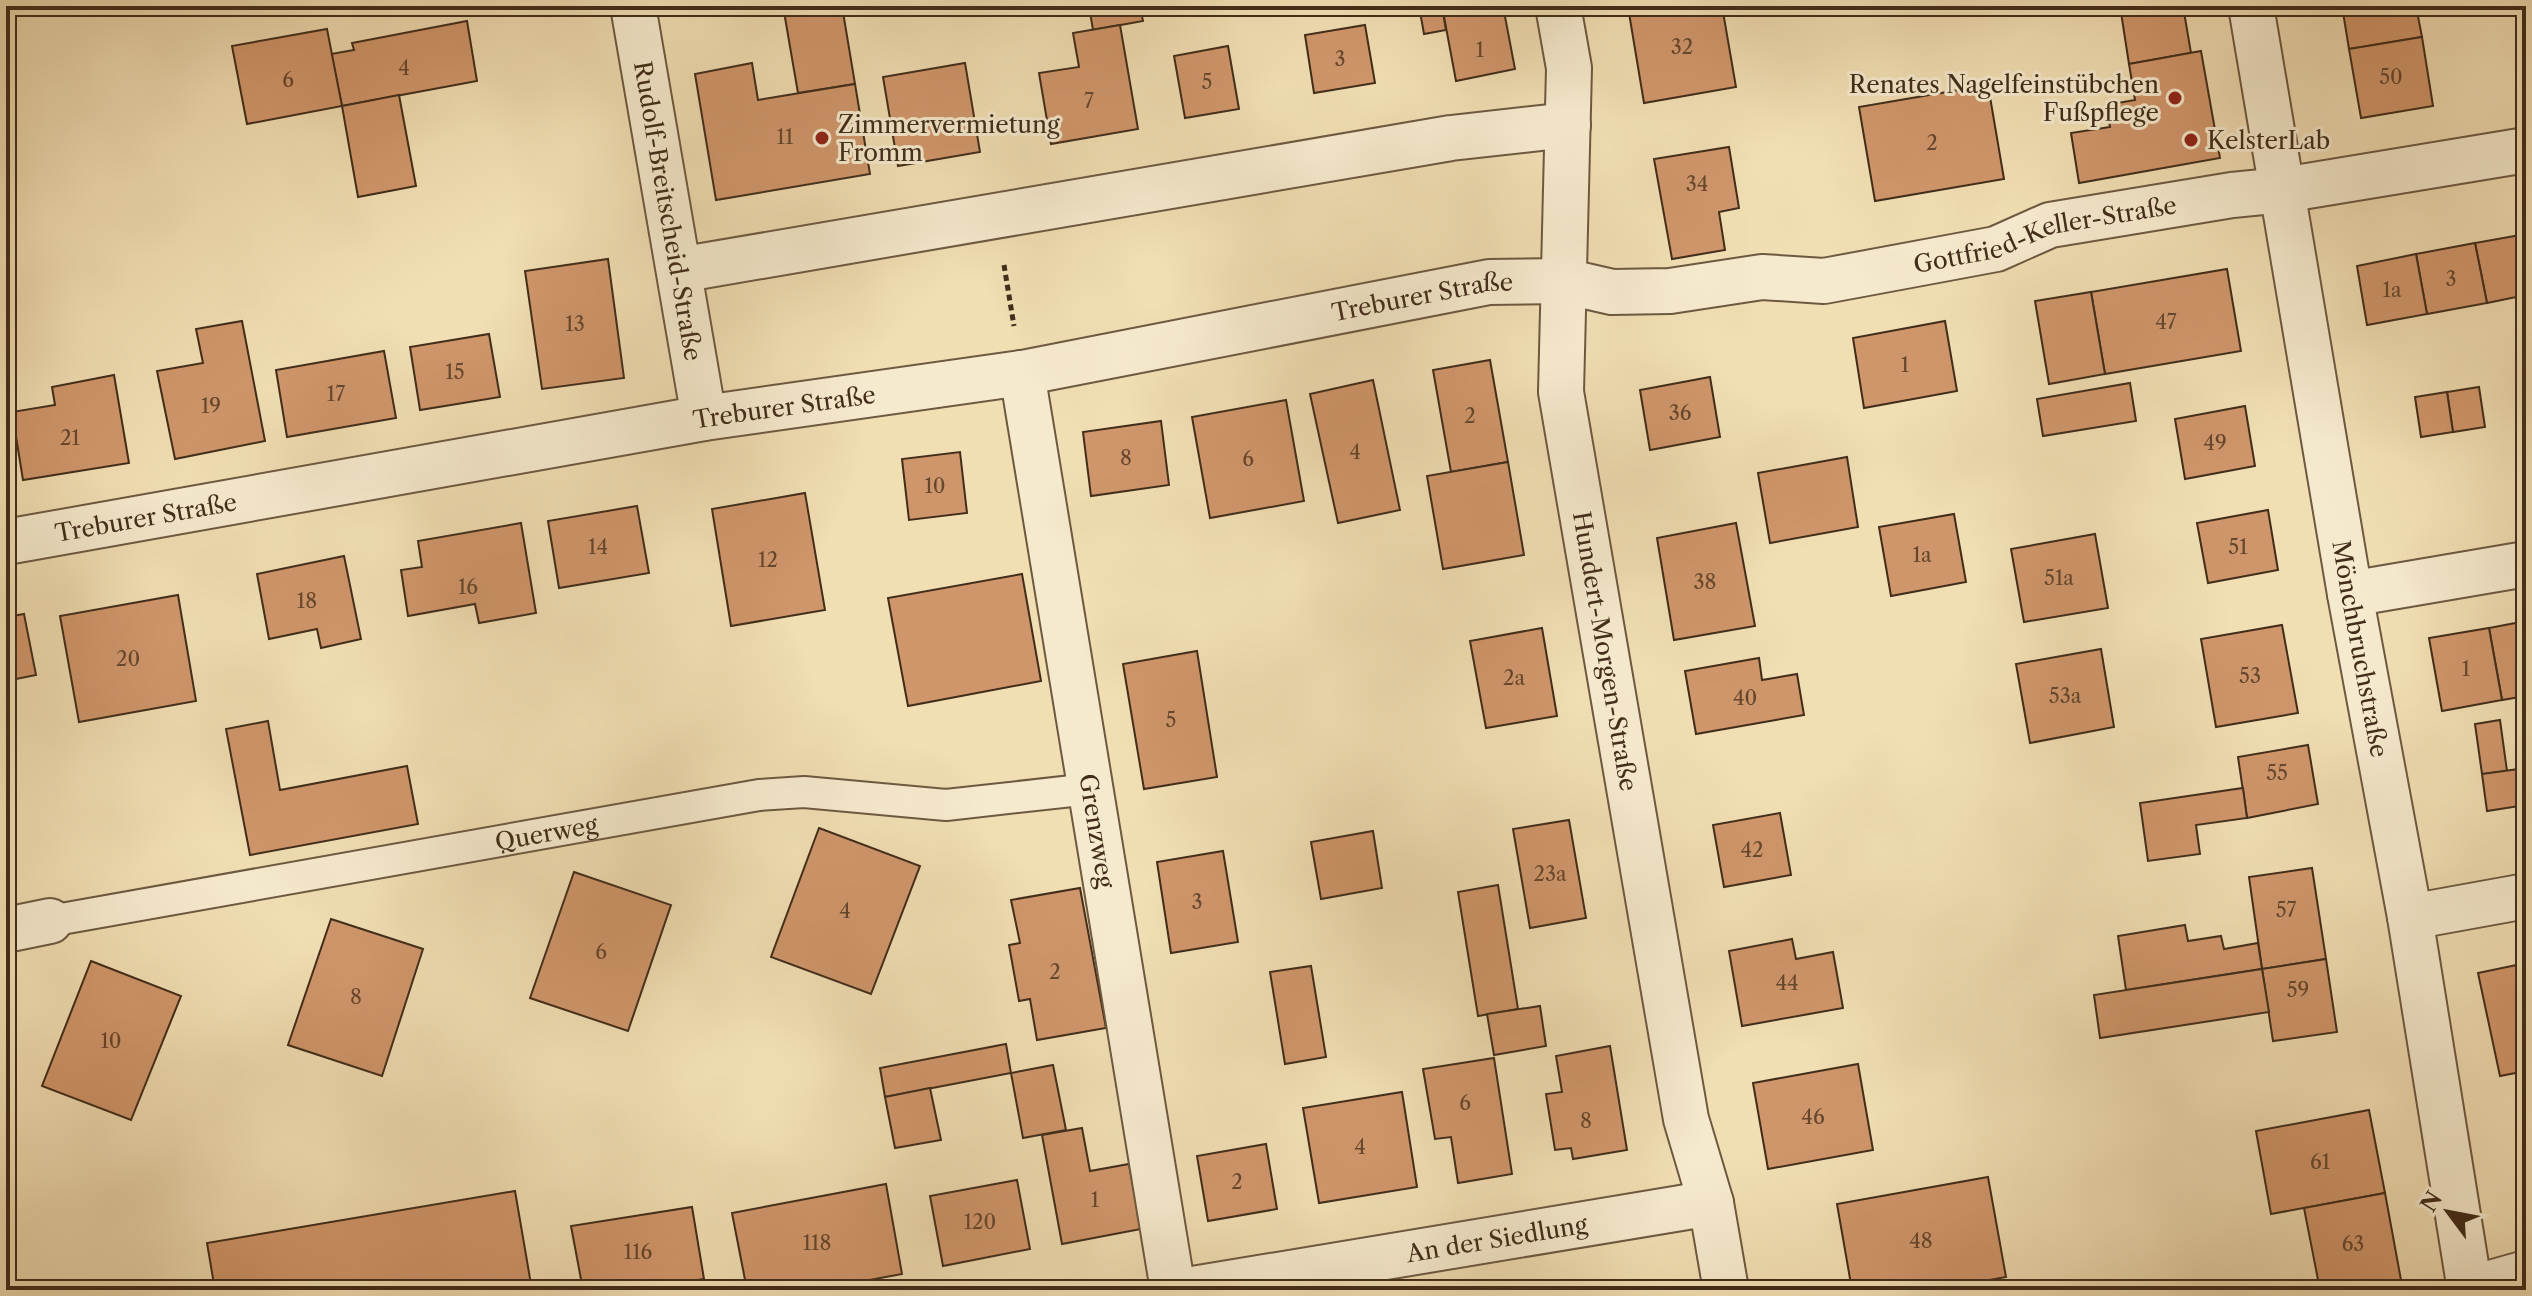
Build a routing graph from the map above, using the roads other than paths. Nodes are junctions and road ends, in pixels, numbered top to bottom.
1 (633, 6) edge
2 (1558, 6) edge
3 (2251, 6) edge
4 (1568, 125) junction
5 (2526, 150) edge
6 (2283, 190) junction
7 (679, 270) junction
8 (1564, 281) junction
9 (1022, 373) junction
10 (704, 418) junction
11 (6, 542) edge
12 (2526, 564) edge
13 (2350, 594) junction
14 (1090, 789) junction
15 (2526, 896) edge
16 (2410, 917) junction
17 (50, 921) joint
18 (6, 930) edge
19 (1711, 1203) junction
20 (2526, 1273) edge
21 (1173, 1290) edge
22 (1187, 1290) edge
23 (1726, 1290) edge
24 (2470, 1290) edge

1 - 7 street, Rudolf-Breitscheid-Straße
2 - 4 street, Hundert-Morgen-Straße
3 - 6 street, Mönchbruchstraße
4 - 7 street
4 - 8 street, Hundert-Morgen-Straße
5 - 6 street, Gottfried-Keller-Straße
6 - 8 street, Gottfried-Keller-Straße
6 - 13 street, Mönchbruchstraße
7 - 10 street, Rudolf-Breitscheid-Straße
8 - 9 street, Treburer Straße
8 - 19 street, Hundert-Morgen-Straße
9 - 10 street, Treburer Straße
9 - 14 street, Grenzweg
10 - 11 street, Treburer Straße
12 - 13 street
13 - 16 street, Mönchbruchstraße
14 - 17 lane, Querweg
14 - 21 street, Grenzweg
15 - 16 street
16 - 24 street, Mönchbruchstraße
17 - 18 street, Querweg
19 - 22 street, An der Siedlung
19 - 23 street, Hundert-Morgen-Straße
20 - 24 street

